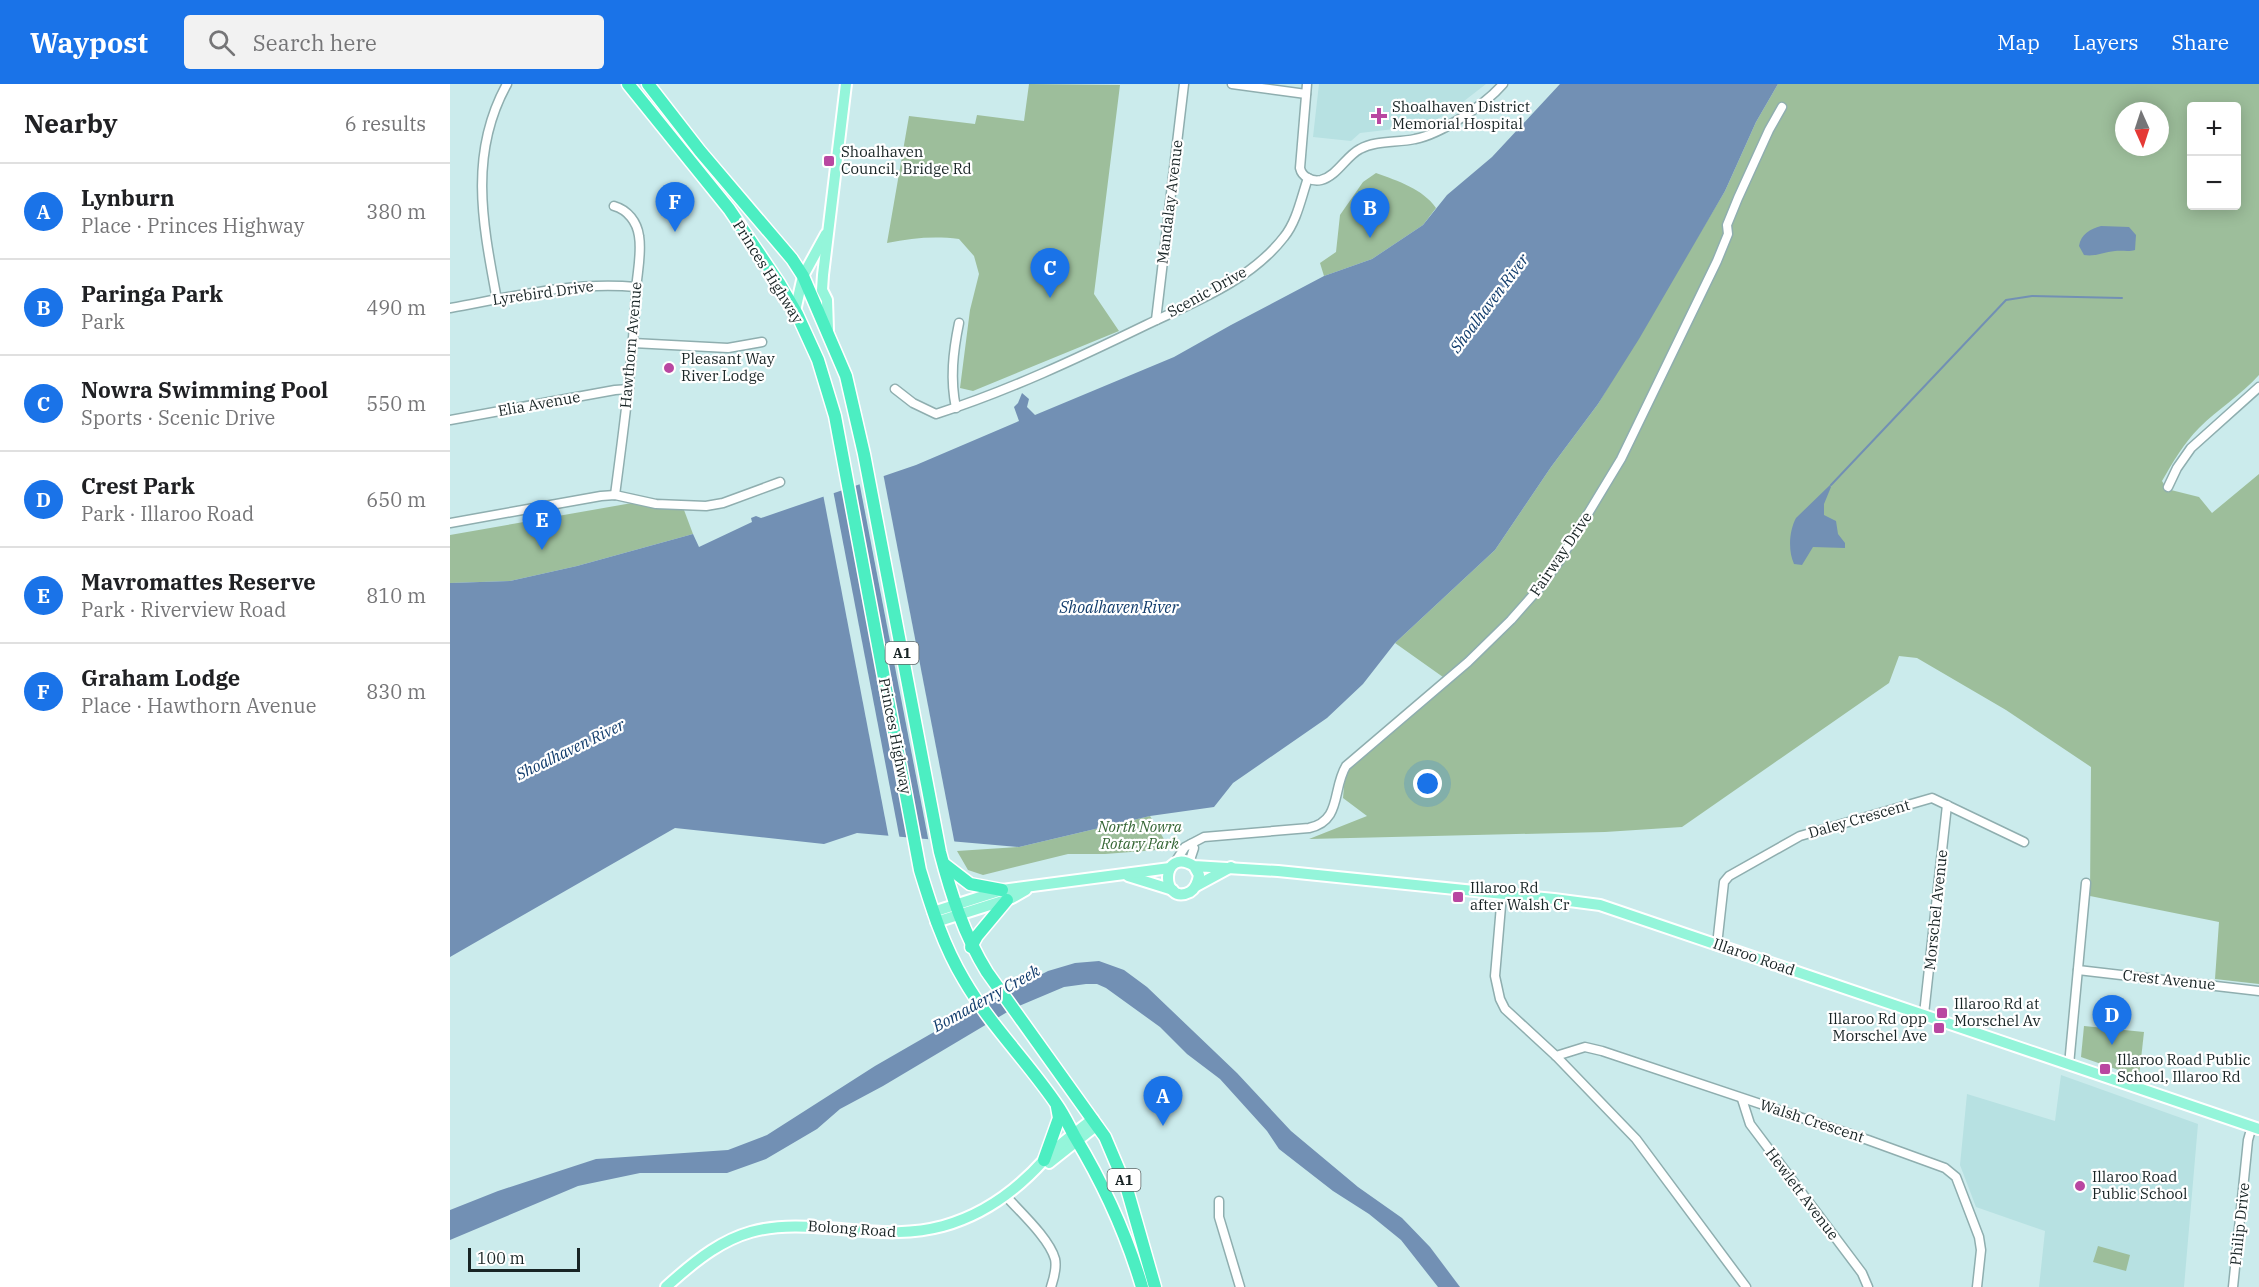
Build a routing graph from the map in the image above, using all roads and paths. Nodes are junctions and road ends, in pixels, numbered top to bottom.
1 (507, 84) edge
2 (628, 84) edge
3 (648, 84) edge
4 (846, 84) edge
5 (1184, 84) edge
6 (1232, 84) edge
7 (1503, 84) edge
8 (1306, 89) edge
9 (1782, 107) dead end
10 (1308, 178) junction
11 (615, 206) dead end
12 (829, 227) junction
13 (803, 276) junction
14 (636, 286) junction
15 (497, 300) junction
16 (450, 308) edge
17 (795, 311) junction
18 (1156, 320) junction
19 (959, 323) dead end
20 (828, 332) junction
21 (762, 342) dead end
22 (633, 343) junction
23 (2259, 387) edge
24 (629, 389) junction
25 (895, 389) dead end
26 (956, 408) junction
27 (450, 420) edge
28 (780, 482) dead end
29 (2168, 487) dead end
30 (615, 495) junction
31 (450, 524) edge
32 (1947, 805) junction
33 (2024, 842) dead end
34 (1191, 844) junction
35 (941, 858) junction
36 (1191, 864) junction
37 (1172, 866) junction
38 (1231, 867) junction
39 (1125, 875) junction
40 (2086, 884) dead end
41 (1196, 886) junction
42 (1173, 890) junction
43 (1502, 894) junction
44 (1005, 895) junction
45 (957, 910) junction
46 (934, 917) junction
47 (1717, 945) junction
48 (971, 947) junction
49 (2078, 970) junction
50 (2259, 991) edge
51 (1924, 1014) junction
52 (1556, 1056) junction
53 (2069, 1065) junction
54 (1742, 1099) junction
55 (1057, 1105) junction
56 (1095, 1122) junction
57 (2255, 1128) edge
58 (1076, 1137) junction
59 (1041, 1164) junction
60 (1005, 1195) junction
61 (1219, 1201) dead end
62 (666, 1287) edge
63 (1051, 1287) edge
64 (1142, 1287) edge
65 (1155, 1287) edge
66 (1240, 1287) edge
67 (1746, 1287) edge
68 (1868, 1287) edge
69 (1977, 1287) edge
70 (2233, 1287) edge

1 - 15 street
2 - 17 highway, Princes Highway / A1
3 - 13 highway, Princes Highway / A1
4 - 12 main road
5 - 18 street, Mandalay Avenue
6 - 8 street
7 - 10 street
8 - 10 street
9 - 34 street, Fairway Drive
10 - 18 street, Scenic Drive
11 - 14 street, Hawthorn Avenue
12 - 13 main road
12 - 20 main road
13 - 17 main road
13 - 20 highway, Princes Highway / A1
14 - 15 street, Lyrebird Drive
14 - 22 street, Hawthorn Avenue
15 - 16 street, Lyrebird Drive
17 - 46 highway, Princes Highway / A1
18 - 26 street, Scenic Drive
19 - 26 street
20 - 35 highway, Princes Highway / A1
21 - 22 street
22 - 24 street, Hawthorn Avenue
23 - 29 street
24 - 27 street, Elia Avenue
24 - 30 street, Hawthorn Avenue
25 - 26 street, Scenic Drive
28 - 30 street
30 - 31 street
32 - 33 street, Daley Crescent
32 - 47 street, Daley Crescent
32 - 51 street, Morschel Avenue
34 - 36 street
34 - 37 street
35 - 44 highway
35 - 45 highway, Princes Highway / A1
36 - 37 main road, Illaroo Road
36 - 38 main road, Illaroo Road
36 - 41 main road
37 - 39 main road, Illaroo Road
37 - 42 main road
38 - 41 main road, Illaroo Road
38 - 43 main road, Illaroo Road
39 - 42 main road, Illaroo Road
39 - 44 main road, Illaroo Road
40 - 49 street
41 - 42 main road, Illaroo Road
43 - 47 main road, Illaroo Road
43 - 52 street
44 - 45 main road, Illaroo Road
44 - 48 highway
45 - 46 main road, Illaroo Road
45 - 48 highway, Princes Highway / A1
46 - 55 highway, Princes Highway / A1
47 - 51 main road, Illaroo Road
48 - 56 highway, Princes Highway / A1
49 - 50 street, Crest Avenue
49 - 53 street
51 - 53 main road, Illaroo Road
52 - 54 street, Walsh Crescent
52 - 67 street
53 - 57 main road, Illaroo Road
54 - 68 street, Hewlett Avenue
54 - 69 street, Walsh Crescent
55 - 58 highway, Princes Highway / A1
55 - 59 highway
56 - 58 main road, Bolong Road
56 - 65 highway, Princes Highway / A1
57 - 70 street, Philip Drive
58 - 59 main road, Bolong Road
58 - 64 highway, Princes Highway / A1
59 - 60 main road, Bolong Road
60 - 62 main road, Bolong Road
60 - 63 street
61 - 66 street

